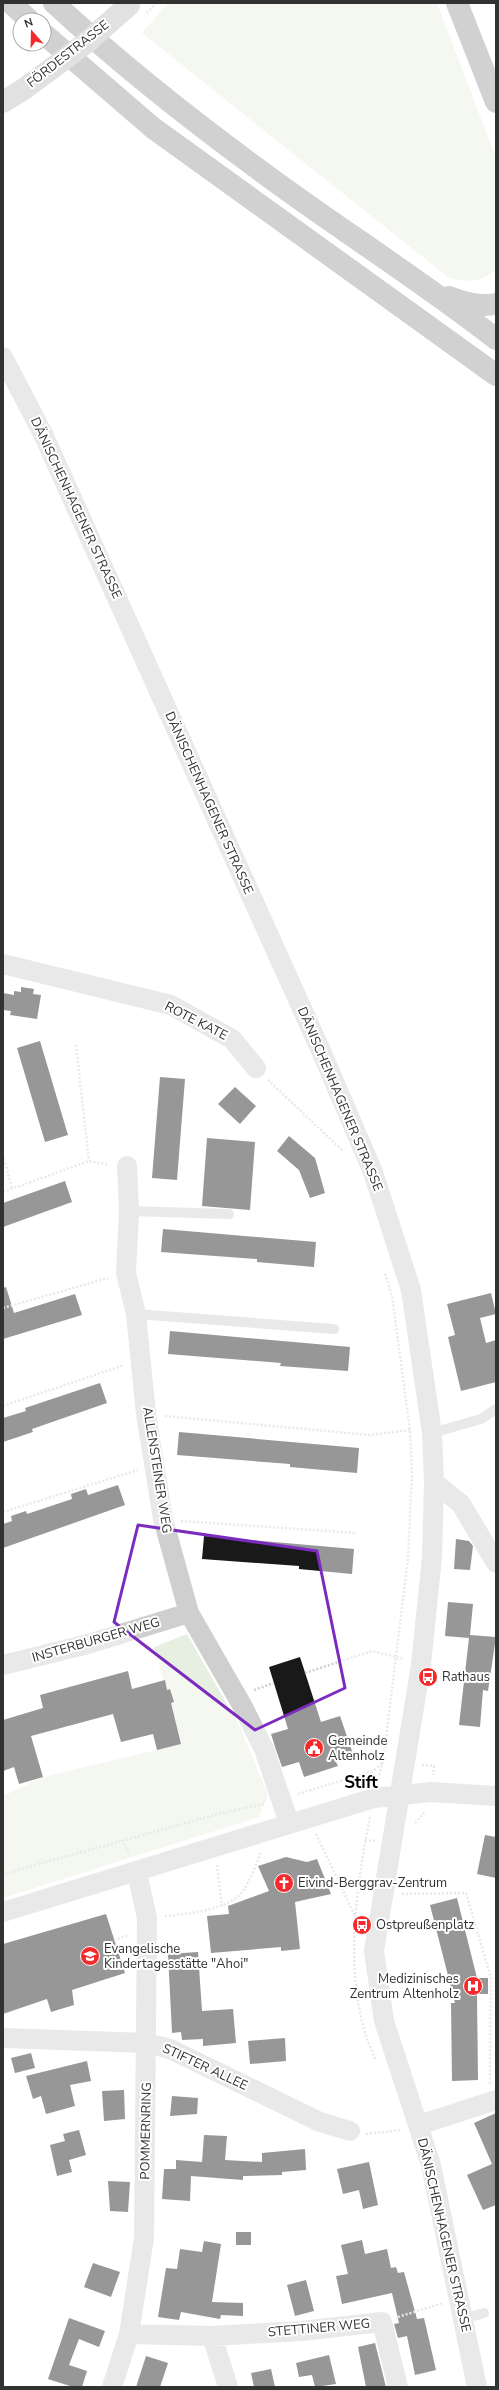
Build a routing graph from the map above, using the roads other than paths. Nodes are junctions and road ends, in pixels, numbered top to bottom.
1 (11, 3) edge
2 (54, 3) edge
3 (457, 3) edge
4 (134, 9) edge
5 (21, 12) edge
6 (52, 41) edge
7 (3, 102) edge
8 (496, 102) edge
9 (435, 292) junction
10 (496, 304) edge
11 (496, 339) edge
12 (3, 356) edge
13 (496, 375) edge
14 (3, 964) edge
15 (256, 1068) road end
16 (127, 1166) road end
17 (129, 1211) junction
18 (229, 1214) dead end
19 (136, 1314) junction
20 (334, 1329) dead end
21 (496, 1409) edge
22 (432, 1432) junction
23 (434, 1482) junction
24 (496, 1563) edge
25 (189, 1613) junction
26 (3, 1666) edge
27 (400, 1794) junction
28 (496, 1796) edge
29 (289, 1823) junction
30 (137, 1873) junction
31 (3, 1912) edge
32 (3, 2038) edge
33 (147, 2043) junction
34 (493, 2102) edge
35 (414, 2127) junction
36 (350, 2131) road end
37 (484, 2313) dead end
38 (463, 2320) junction
39 (128, 2334) junction
40 (212, 2336) junction
41 (112, 2387) edge
42 (228, 2387) edge
43 (398, 2387) edge
44 (477, 2387) edge

1 - 5 highway
2 - 9 highway
3 - 8 highway
4 - 7 main road, FÖRDESTRASSE, bridge
6 - 13 highway
9 - 10 highway
9 - 11 highway
12 - 22 street, DÄNISCHENHAGENER STRASSE
14 - 15 street, ROTE KATE
16 - 17 street, ALLENSTEINER WEG
17 - 18 lane
17 - 19 street, ALLENSTEINER WEG
19 - 20 lane
19 - 25 street, ALLENSTEINER WEG
21 - 22 lane
22 - 23 street, DÄNISCHENHAGENER STRASSE
23 - 24 street
23 - 27 street, DÄNISCHENHAGENER STRASSE
25 - 26 street, INSTERBURGER WEG
25 - 29 street, ALLENSTEINER WEG
27 - 28 street
27 - 29 street
27 - 35 street, DÄNISCHENHAGENER STRASSE
29 - 30 street
30 - 31 street
30 - 33 street, POMMERNRING
32 - 33 street, STIFTER ALLEE
33 - 36 street, STIFTER ALLEE
33 - 39 street, POMMERNRING
34 - 35 street
35 - 38 street, DÄNISCHENHAGENER STRASSE
37 - 38 lane
38 - 44 street, DÄNISCHENHAGENER STRASSE
39 - 40 street, STETTINER WEG
39 - 41 street, POMMERNRING
40 - 42 street
40 - 43 street, STETTINER WEG

